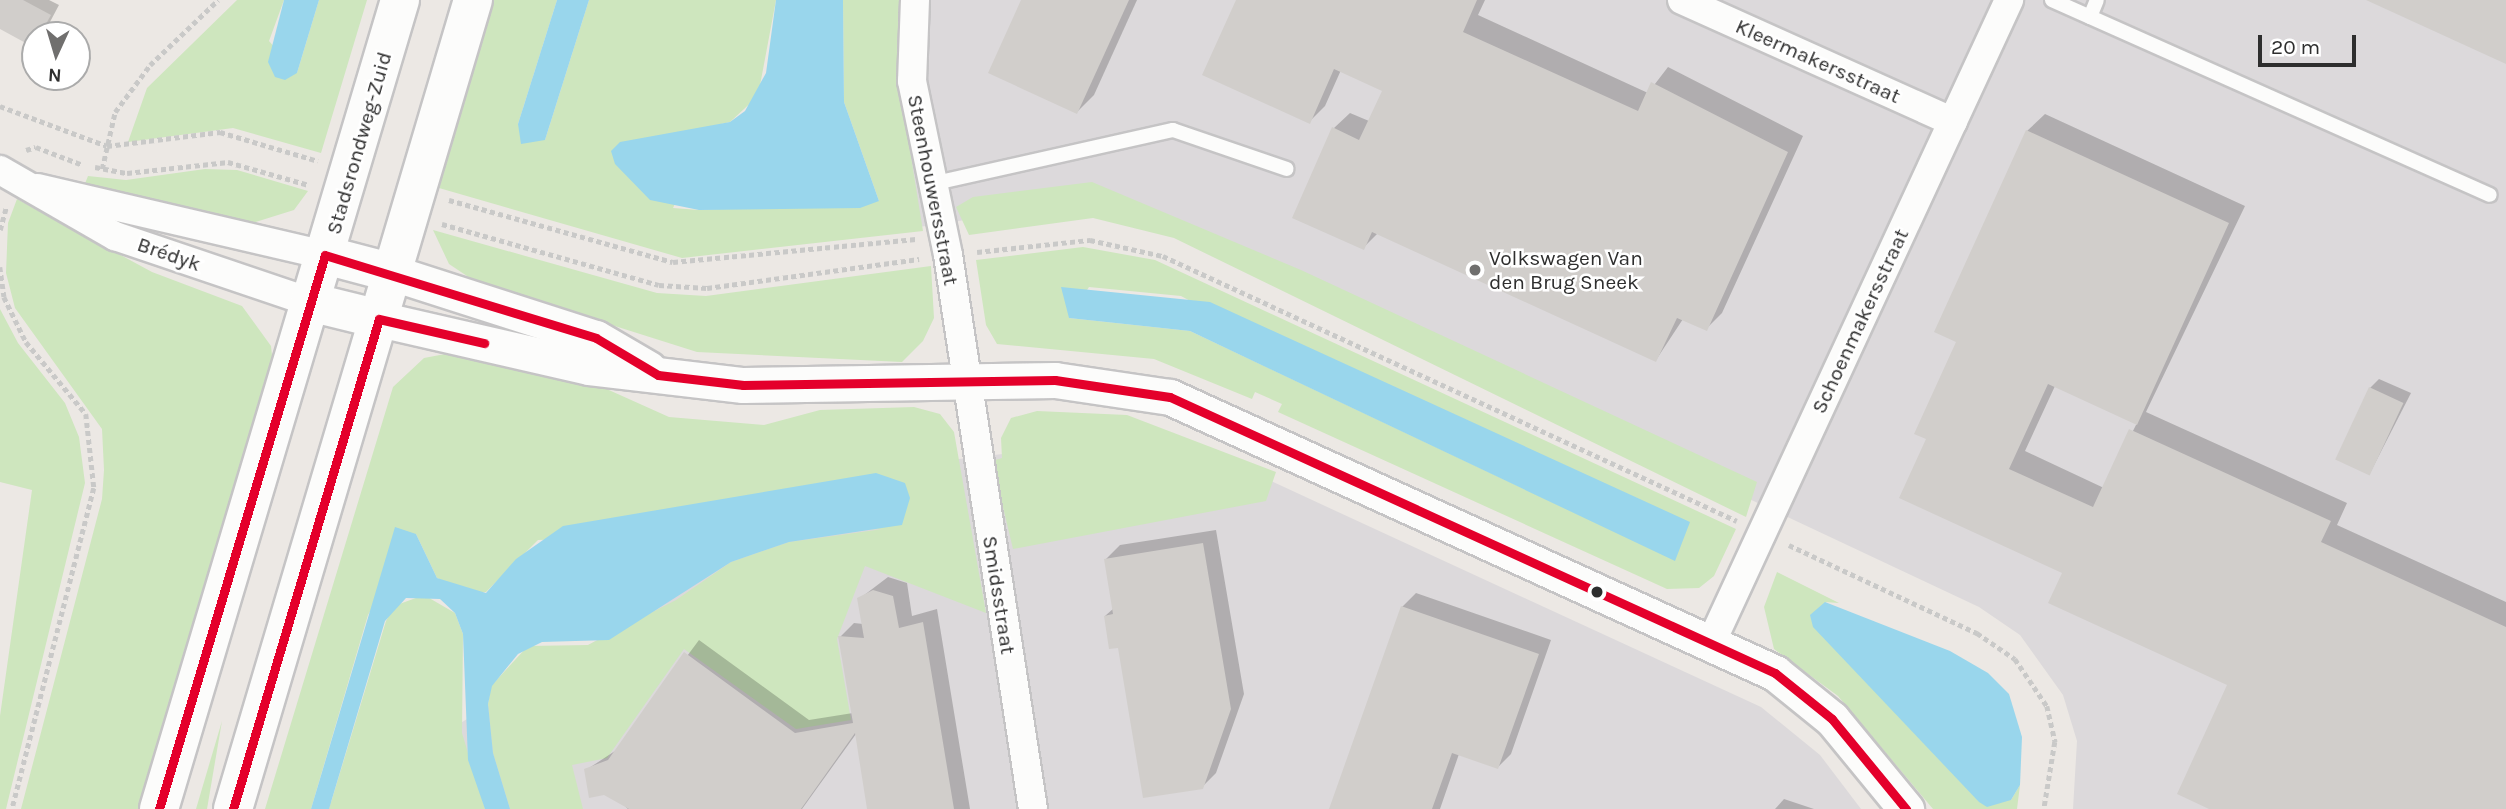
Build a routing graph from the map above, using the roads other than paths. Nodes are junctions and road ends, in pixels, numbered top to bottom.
1 (400, 0) edge
2 (473, 0) edge
3 (915, 0) edge
4 (1682, 0) edge
5 (2009, 0) edge
6 (2052, 0) edge
7 (2097, 0) edge
8 (2090, 17) junction
9 (1954, 122) junction
10 (1287, 169) dead end
11 (0, 170) edge
12 (932, 184) junction
13 (37, 188) junction
14 (2490, 195) dead end
15 (325, 255) junction
16 (393, 273) junction
17 (310, 302) junction
18 (379, 319) junction
19 (659, 374) junction
20 (964, 380) junction
21 (1712, 643) junction
22 (159, 809) edge
23 (233, 809) edge
24 (1034, 809) edge
25 (1906, 809) edge

1 - 15 main road, Stadsrondweg-Zuid
2 - 16 main road
3 - 12 street, Steenhouwersstraat
4 - 9 street, Kleermakersstraat
5 - 9 street, Schoenmakersstraat
6 - 8 lane
7 - 8 lane
8 - 14 lane
9 - 21 street, Schoenmakersstraat
10 - 12 lane
11 - 13 street, Brédyk
12 - 20 street, Steenhouwersstraat
13 - 15 street, Brédyk
13 - 17 street, Brédyk
15 - 16 main road
15 - 17 main road, Stadsrondweg-Zuid
16 - 18 main road
16 - 19 street
17 - 18 main road
17 - 22 main road, Stadsrondweg-Zuid
18 - 19 street
18 - 23 main road
19 - 20 street
20 - 21 street
20 - 24 street, Smidsstraat
21 - 25 street

